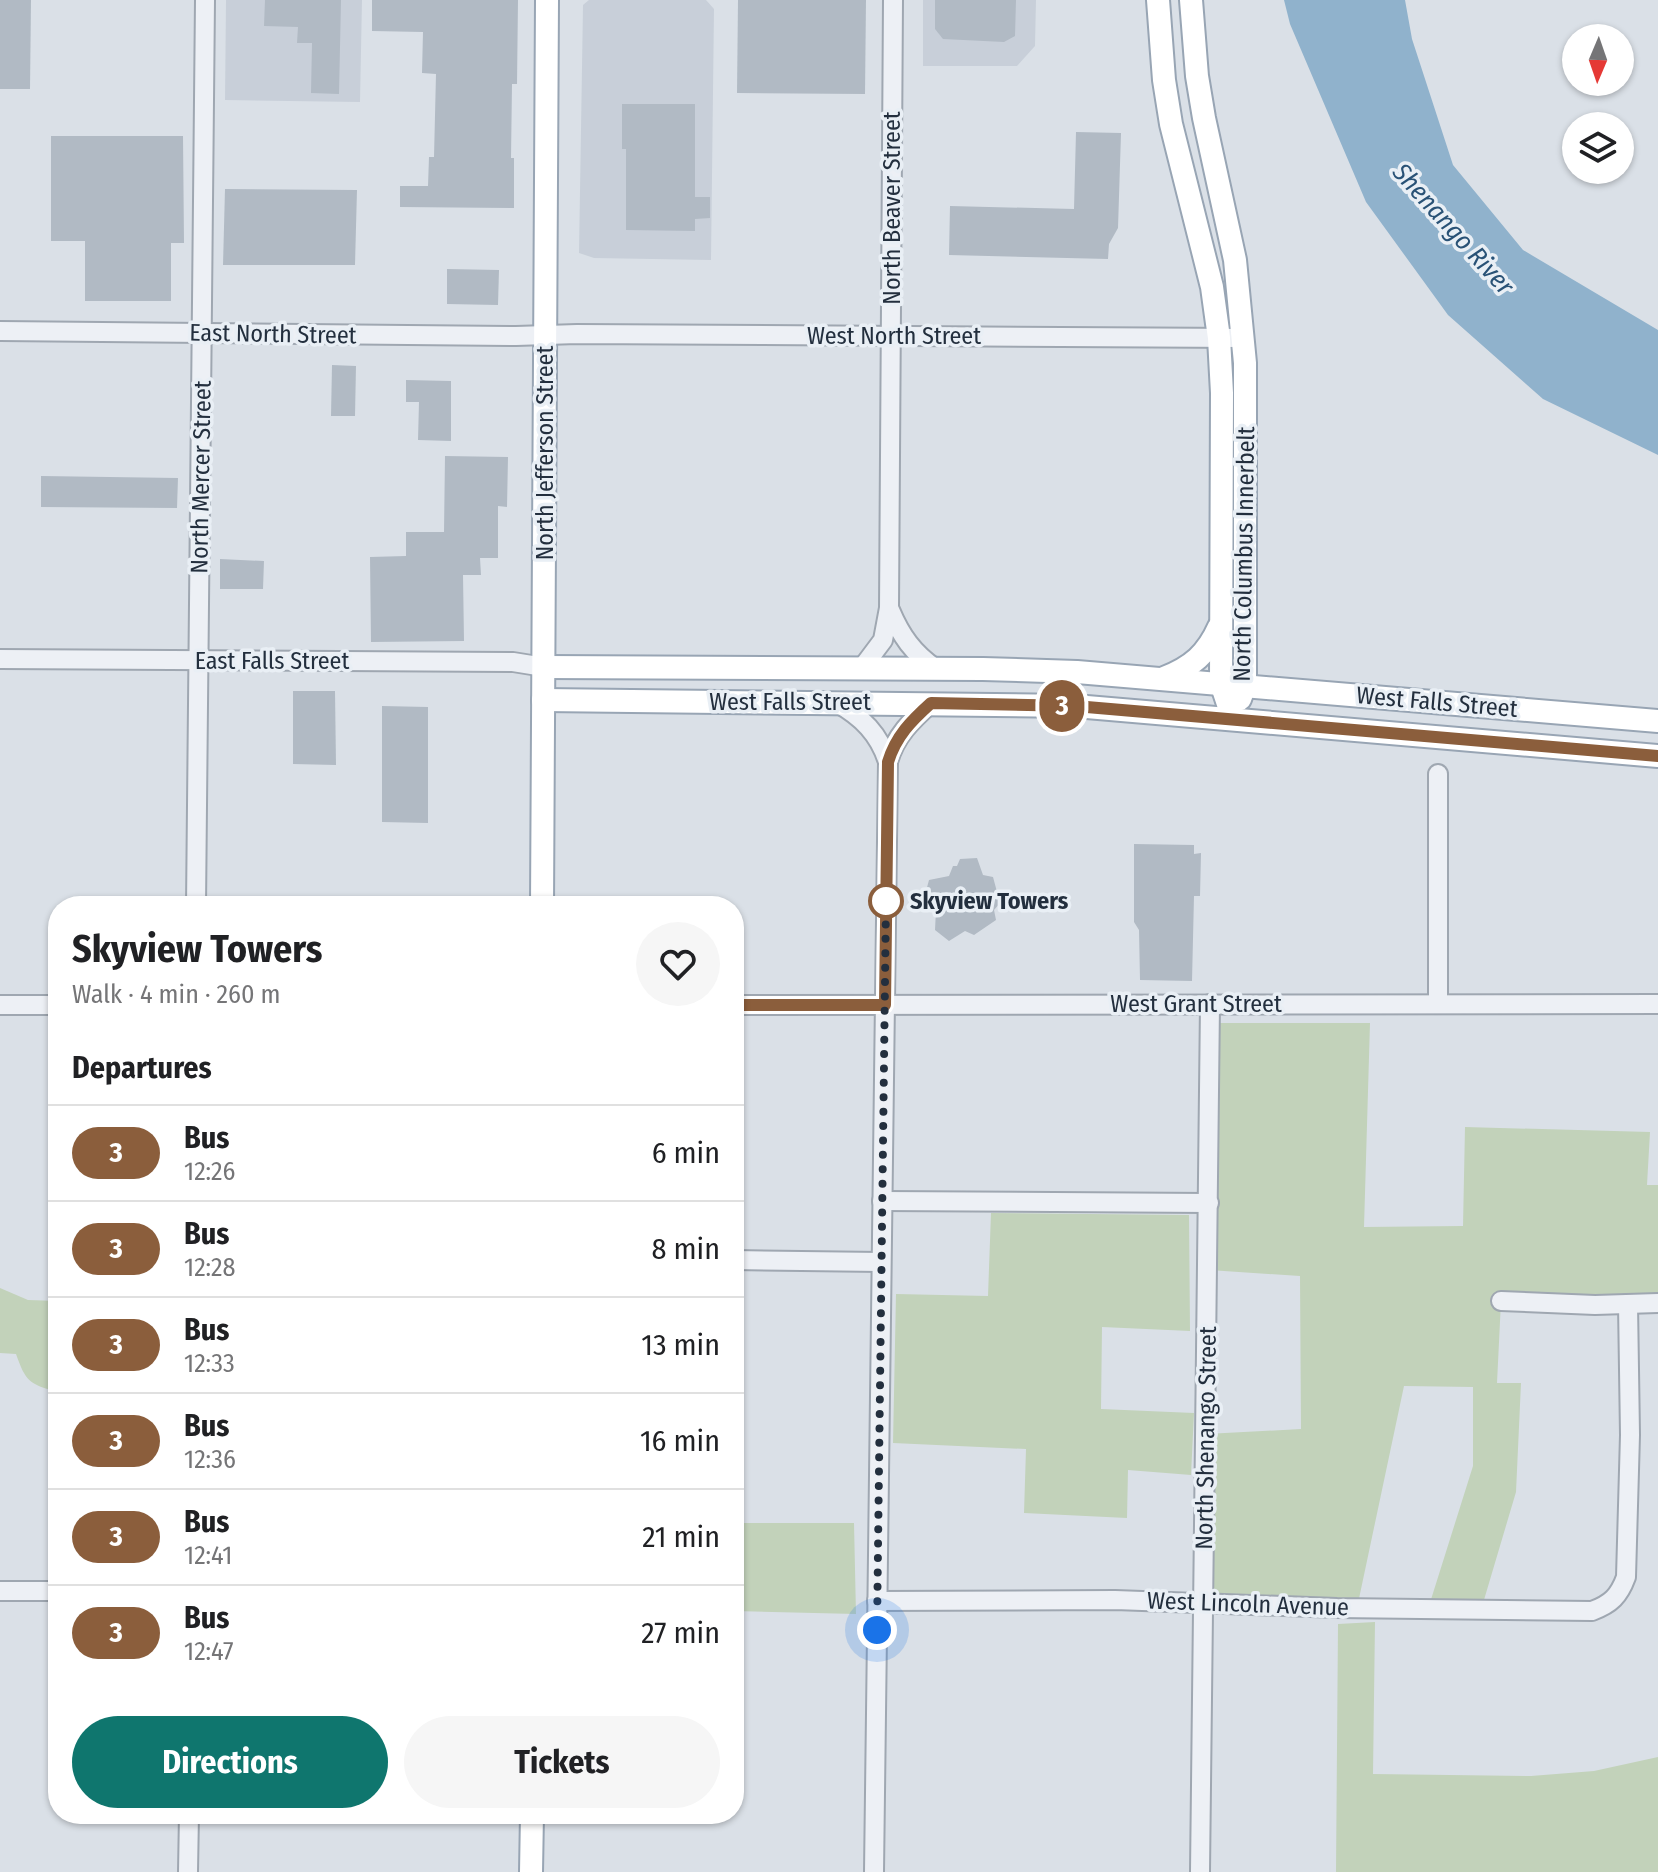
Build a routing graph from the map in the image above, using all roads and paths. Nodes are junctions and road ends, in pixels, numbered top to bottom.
1 (205, 0) edge
2 (547, 0) edge
3 (893, 0) edge
4 (1158, 0) edge
5 (1191, 0) edge
6 (0, 331) edge
7 (202, 333) junction
8 (545, 335) junction
9 (891, 336) junction
10 (1219, 338) junction
11 (1243, 338) junction
12 (889, 608) junction
13 (1222, 623) junction
14 (0, 659) edge
15 (199, 661) junction
16 (544, 667) junction
17 (862, 668) junction
18 (936, 669) junction
19 (1163, 679) junction
20 (1221, 683) junction
21 (1245, 685) junction
22 (543, 700) junction
23 (837, 703) junction
24 (931, 703) junction
25 (1233, 719) junction
26 (1658, 721) edge
27 (1658, 756) edge
28 (888, 762) junction
29 (1438, 774) dead end
30 (196, 896) edge
31 (542, 896) edge
32 (1210, 1004) junction
33 (1438, 1004) junction
34 (1658, 1004) edge
35 (0, 1005) edge
36 (48, 1005) edge
37 (744, 1005) edge
38 (885, 1005) junction
39 (882, 1201) junction
40 (1209, 1203) junction
41 (744, 1260) edge
42 (881, 1262) junction
43 (1501, 1301) dead end
44 (1658, 1303) edge
45 (1628, 1304) junction
46 (0, 1591) edge
47 (48, 1591) edge
48 (877, 1601) junction
49 (1203, 1603) junction
50 (189, 1824) edge
51 (532, 1824) edge
52 (188, 1872) edge
53 (531, 1872) edge
54 (874, 1872) edge
55 (1200, 1872) edge

1 - 7 street, North Mercer Street
2 - 8 main road, North Jefferson Street
3 - 9 street, North Beaver Street
4 - 10 main road, North Columbus Innerbelt
5 - 11 main road, North Columbus Innerbelt
6 - 7 street, East North Street
7 - 8 street, East North Street
7 - 15 street, North Mercer Street
8 - 9 street, West North Street
8 - 16 main road, North Jefferson Street
9 - 10 street, West North Street
9 - 12 street, North Beaver Street
10 - 11 street, West North Street
10 - 13 main road, North Columbus Innerbelt
11 - 21 main road, North Columbus Innerbelt
12 - 17 street, North Beaver Street
12 - 18 street, North Beaver Street
13 - 19 main road
13 - 20 main road, North Columbus Innerbelt
14 - 15 street, East Falls Street
15 - 16 street, East Falls Street
15 - 30 street, North Mercer Street
16 - 17 main road, West Falls Street
16 - 22 main road, North Jefferson Street
17 - 18 main road, West Falls Street
18 - 19 main road, West Falls Street
19 - 20 main road, West Falls Street
20 - 21 main road, West Falls Street
20 - 25 main road, North Columbus Innerbelt
21 - 25 main road, North Columbus Innerbelt
21 - 26 main road, West Falls Street
22 - 23 main road, West Falls Street
22 - 31 main road, North Jefferson Street
23 - 24 main road, West Falls Street
23 - 28 street
24 - 25 main road, West Falls Street
24 - 28 street
25 - 27 main road, West Falls Street
28 - 38 street
29 - 33 street
32 - 33 street, West Grant Street
32 - 38 street, West Grant Street
32 - 40 street, North Shenango Street
33 - 34 street, West Grant Street
35 - 36 street
37 - 38 street, West Grant Street
38 - 39 street
39 - 40 street
39 - 42 street
40 - 49 street, North Shenango Street
41 - 42 street
42 - 48 street
43 - 45 street
44 - 45 street
45 - 49 street, West Lincoln Avenue
46 - 47 street
48 - 49 street, West Lincoln Avenue
48 - 54 street
49 - 55 street, North Shenango Street
50 - 52 street
51 - 53 main road

